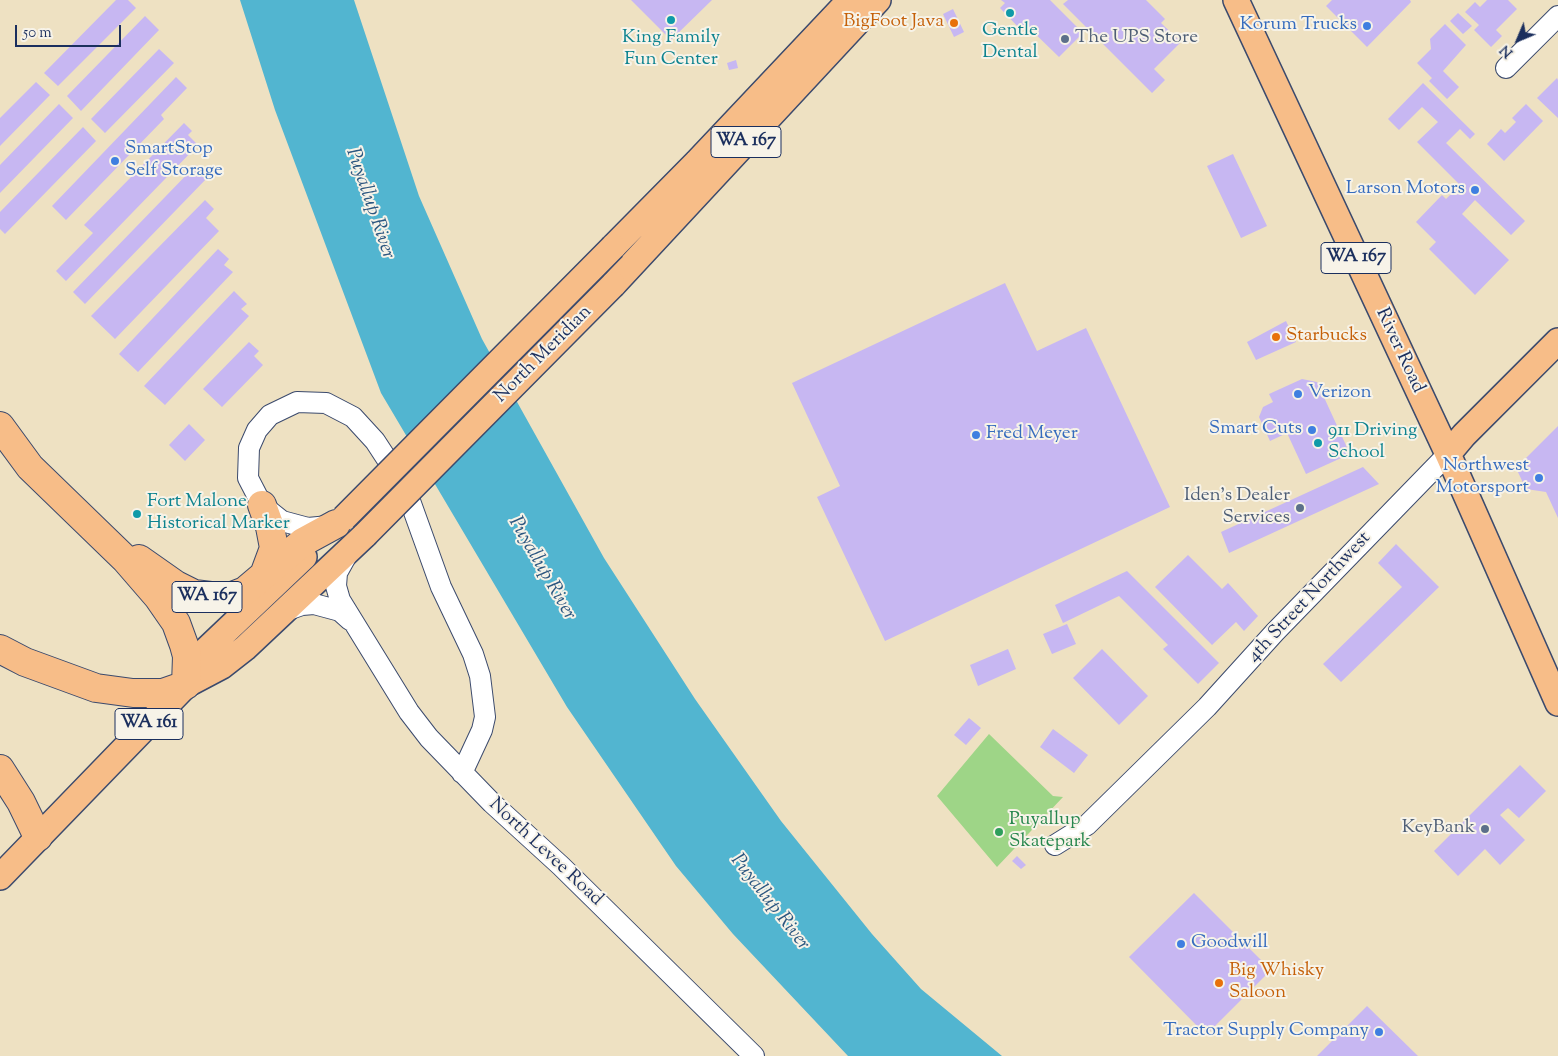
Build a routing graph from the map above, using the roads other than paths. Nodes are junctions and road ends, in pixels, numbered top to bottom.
1 (850, 0) edge
2 (878, 0) edge
3 (1236, 0) edge
4 (1558, 16) edge
5 (1506, 68) dead end
6 (1558, 341) edge
7 (0, 426) edge
8 (1448, 454) junction
9 (262, 504) junction
10 (80, 515) junction
11 (340, 521) junction
12 (359, 541) junction
13 (264, 576) junction
14 (285, 612) junction
15 (360, 631) junction
16 (0, 649) edge
17 (186, 685) junction
18 (1558, 703) edge
19 (0, 768) edge
20 (462, 773) junction
21 (38, 837) junction
22 (1055, 844) dead end
23 (0, 877) edge
24 (754, 1056) edge

1 - 11 main road, North Meridian / WA 167, bridge
2 - 12 main road, North Meridian / WA 167, bridge
3 - 8 main road, River Road / WA 167
4 - 5 street
6 - 8 main road, 4th Street Northwest
7 - 10 highway, WA 161
8 - 18 main road, River Road / WA 167
8 - 22 street, 4th Street Northwest
9 - 11 street
9 - 13 highway
9 - 20 street
10 - 13 highway, WA 167
10 - 17 highway, WA 161
11 - 13 highway, WA 167
11 - 17 main road, North Meridian
12 - 14 main road, North Meridian / WA 167
12 - 15 street
14 - 15 street
14 - 17 main road, North Meridian / WA 167
15 - 20 street, North Levee Road
16 - 17 highway, WA 167
17 - 21 main road, North Meridian / WA 161
19 - 21 highway
20 - 24 street, North Levee Road
21 - 23 main road, North Meridian / WA 161

